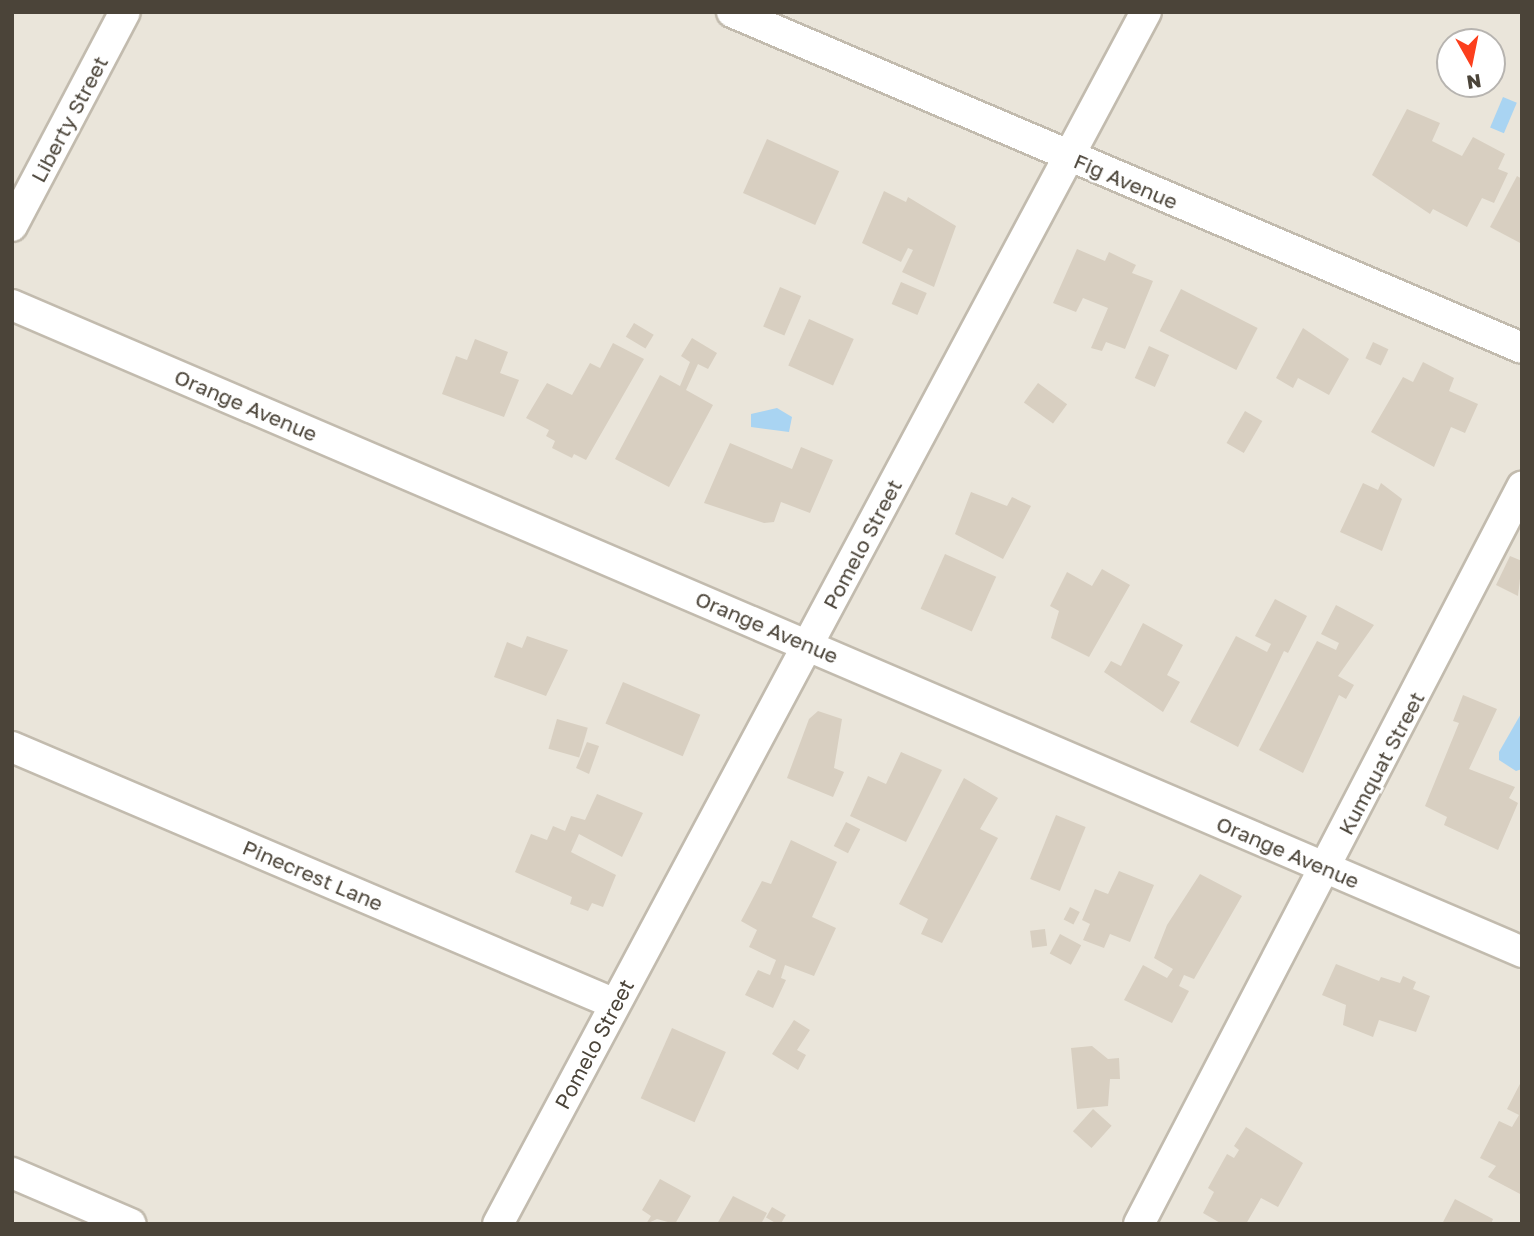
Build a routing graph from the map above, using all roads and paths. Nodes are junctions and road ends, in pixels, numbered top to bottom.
1 (125, 12) edge
2 (732, 12) edge
3 (1146, 12) edge
4 (1069, 157) junction
5 (12, 226) edge
6 (12, 305) edge
7 (1522, 348) edge
8 (1522, 487) edge
9 (807, 645) junction
10 (12, 747) edge
11 (1325, 870) junction
12 (1522, 952) edge
13 (615, 1003) junction
14 (12, 1173) edge
15 (131, 1224) edge
16 (498, 1224) edge
17 (1139, 1224) edge

1 - 5 street, Liberty Street
2 - 4 street, Fig Avenue
3 - 4 street, Pomelo Street
4 - 7 street, Fig Avenue
4 - 9 street, Pomelo Street
6 - 9 street, Orange Avenue
8 - 11 street, Kumquat Street
9 - 11 street, Orange Avenue
9 - 13 street, Pomelo Street
10 - 13 street, Pinecrest Lane
11 - 12 street, Orange Avenue
11 - 17 street, Kumquat Street
13 - 16 street, Pomelo Street
14 - 15 street

